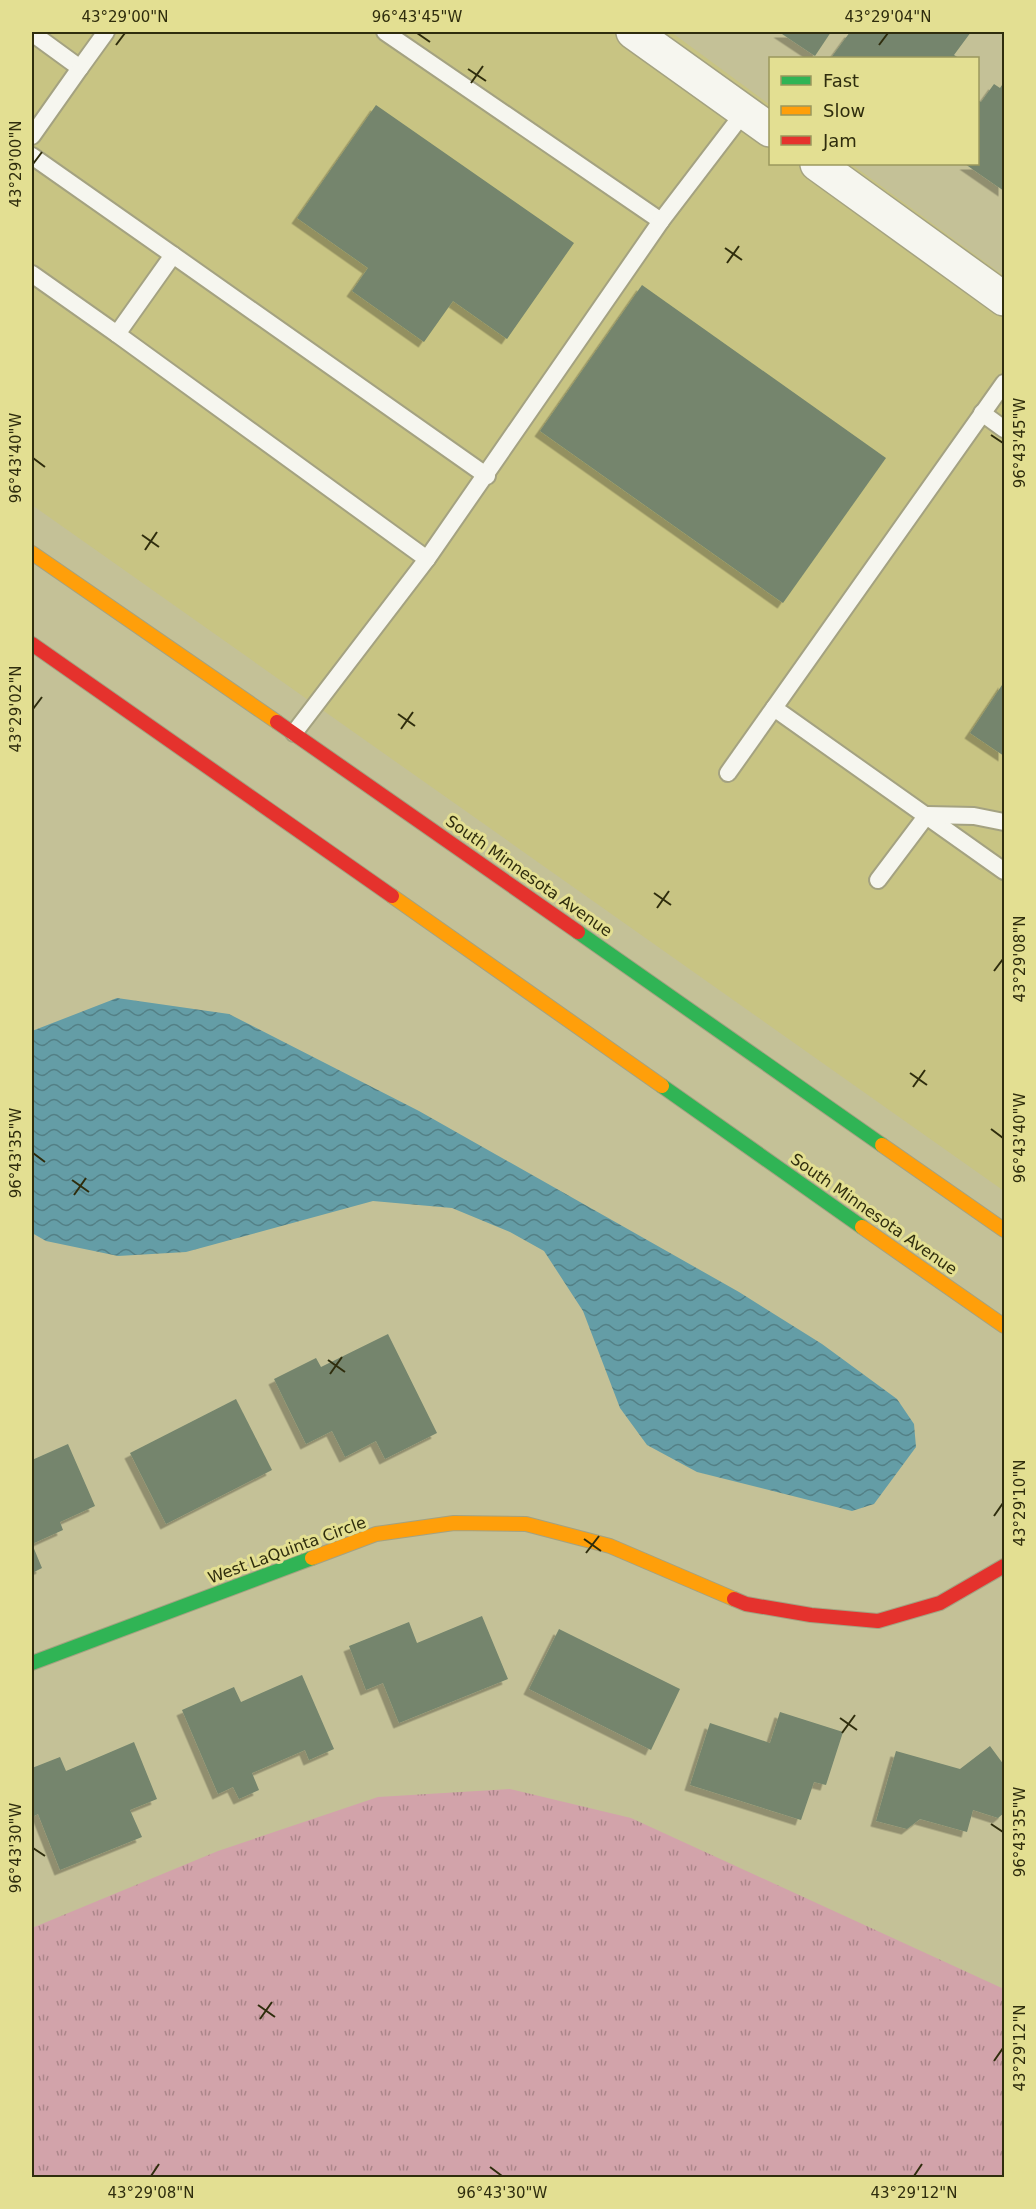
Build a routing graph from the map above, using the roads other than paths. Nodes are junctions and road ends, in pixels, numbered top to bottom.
1 (106, 32) edge
2 (385, 32) edge
3 (633, 32) edge
4 (32, 33) edge
5 (80, 68) junction
6 (758, 121) edge
7 (32, 136) edge
8 (32, 156) edge
9 (818, 165) edge
10 (661, 221) junction
11 (173, 255) junction
12 (32, 274) edge
13 (1005, 299) edge
14 (117, 334) junction
15 (1005, 383) edge
16 (982, 413) junction
17 (1005, 429) edge
18 (487, 476) junction
19 (32, 553) edge
20 (427, 559) junction
21 (32, 644) edge
22 (774, 708) junction
23 (294, 733) junction
24 (728, 773) dead end
25 (927, 815) junction
26 (1005, 822) edge
27 (1005, 871) edge
28 (878, 880) dead end
29 (1005, 1230) edge
30 (1005, 1326) edge
31 (1003, 1570) edge
32 (32, 1663) edge

1 - 5 lane
2 - 10 lane
3 - 6 street
4 - 5 lane
5 - 7 lane
6 - 10 lane
8 - 11 lane
9 - 13 street
10 - 18 lane
11 - 14 lane
11 - 18 lane
12 - 14 lane
14 - 20 lane
15 - 16 lane
16 - 17 lane
16 - 22 lane
18 - 20 lane
19 - 23 main road, South Minnesota Avenue
20 - 23 lane
21 - 30 main road, South Minnesota Avenue
22 - 24 lane
22 - 25 lane
23 - 29 main road, South Minnesota Avenue
25 - 26 lane
25 - 27 lane
25 - 28 lane
31 - 32 main road, West LaQuinta Circle

